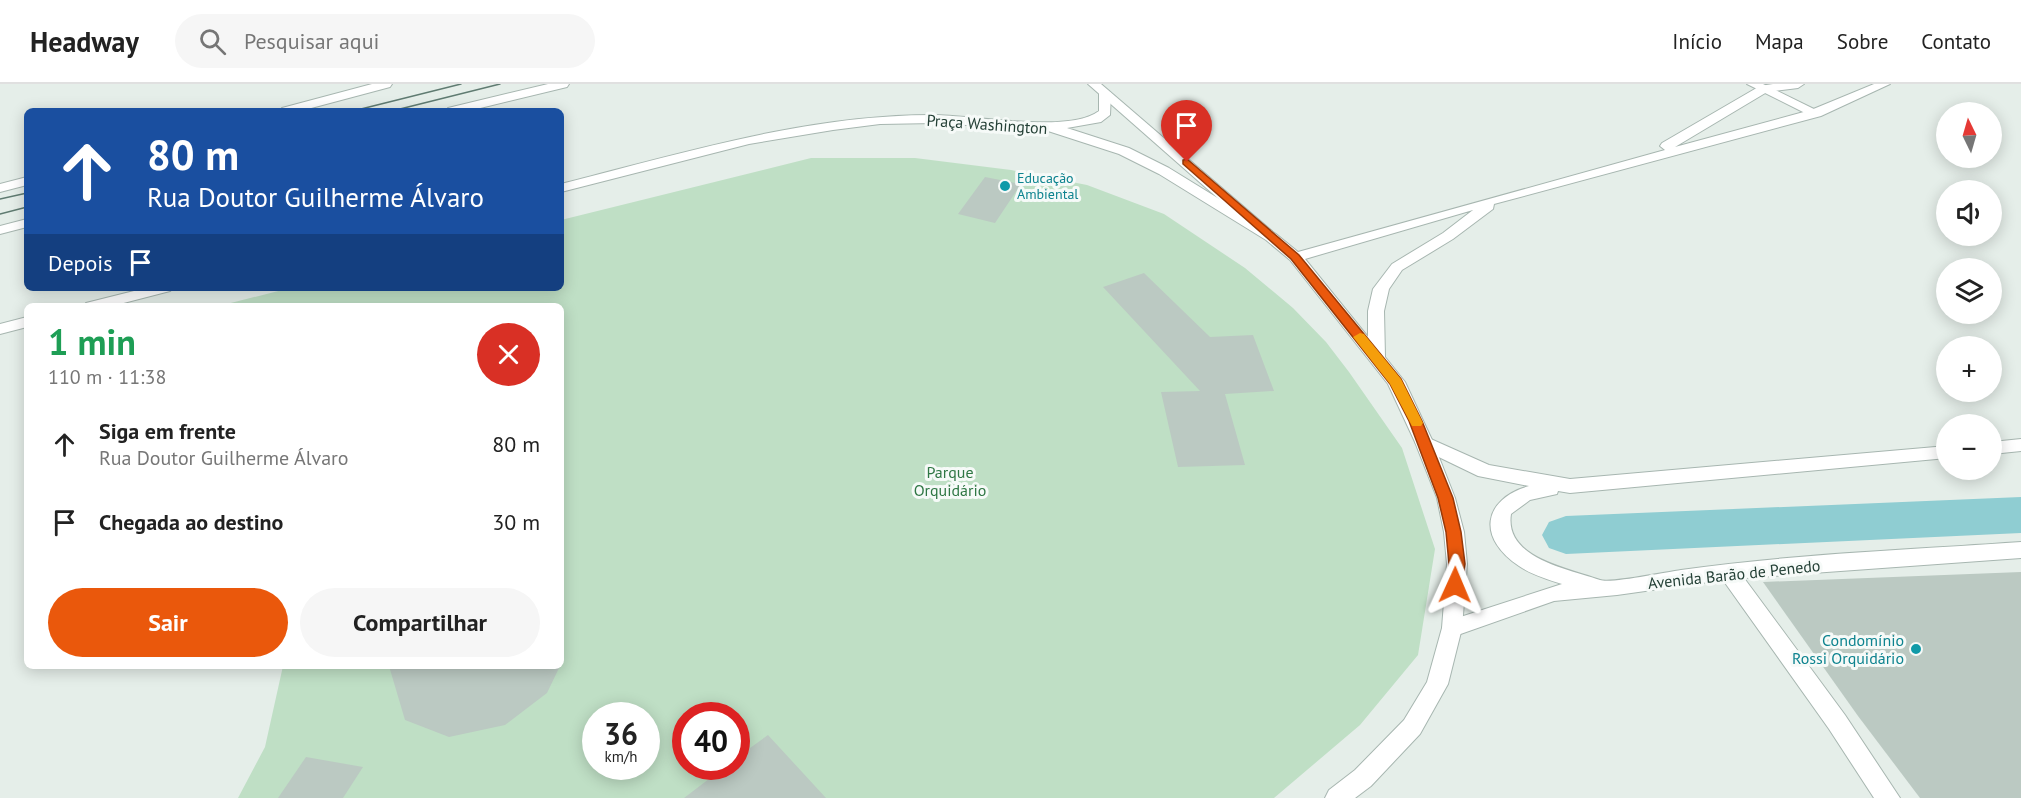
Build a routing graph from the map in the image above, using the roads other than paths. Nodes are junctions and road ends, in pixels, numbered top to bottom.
1 (386, 84) edge
2 (563, 84) edge
3 (1094, 84) edge
4 (1798, 84) edge
5 (1884, 84) edge
6 (1758, 87) edge
7 (1105, 93) junction
8 (297, 108) edge
9 (464, 108) edge
10 (1816, 113) junction
11 (1050, 127) junction
12 (1647, 158) junction
13 (24, 182) edge
14 (564, 187) edge
15 (0, 188) edge
16 (1497, 199) junction
17 (24, 224) edge
18 (0, 231) edge
19 (1271, 237) junction
20 (1295, 257) junction
21 (153, 291) edge
22 (104, 303) edge
23 (24, 323) edge
24 (0, 329) edge
25 (1377, 356) junction
26 (1424, 442) junction
27 (2021, 445) edge
28 (2002, 447) edge
29 (1936, 453) edge
30 (1570, 486) junction
31 (2021, 550) edge
32 (1728, 571) junction
33 (1609, 588) junction
34 (1452, 628) junction
35 (1336, 798) edge
36 (1888, 798) edge

1 - 8 street
2 - 9 street
3 - 7 street
4 - 6 street
5 - 10 street
6 - 10 street
6 - 12 street
7 - 11 street
7 - 19 street
10 - 12 street
11 - 14 street, Praça Washington
11 - 19 street, Praça Washington
12 - 16 street
13 - 15 street
16 - 20 street
16 - 25 street
17 - 18 street
19 - 20 street, Praça Washington
20 - 25 street, Praça Washington
21 - 22 street
23 - 24 street
25 - 26 street, Praça Washington
26 - 30 street
26 - 34 street, Praça Washington
27 - 28 street
29 - 30 street
30 - 33 street
31 - 32 street, Avenida Barão de Penedo
32 - 33 street, Avenida Barão de Penedo
32 - 36 street
33 - 34 street, Avenida Barão de Penedo
34 - 35 street, Praça Washington

